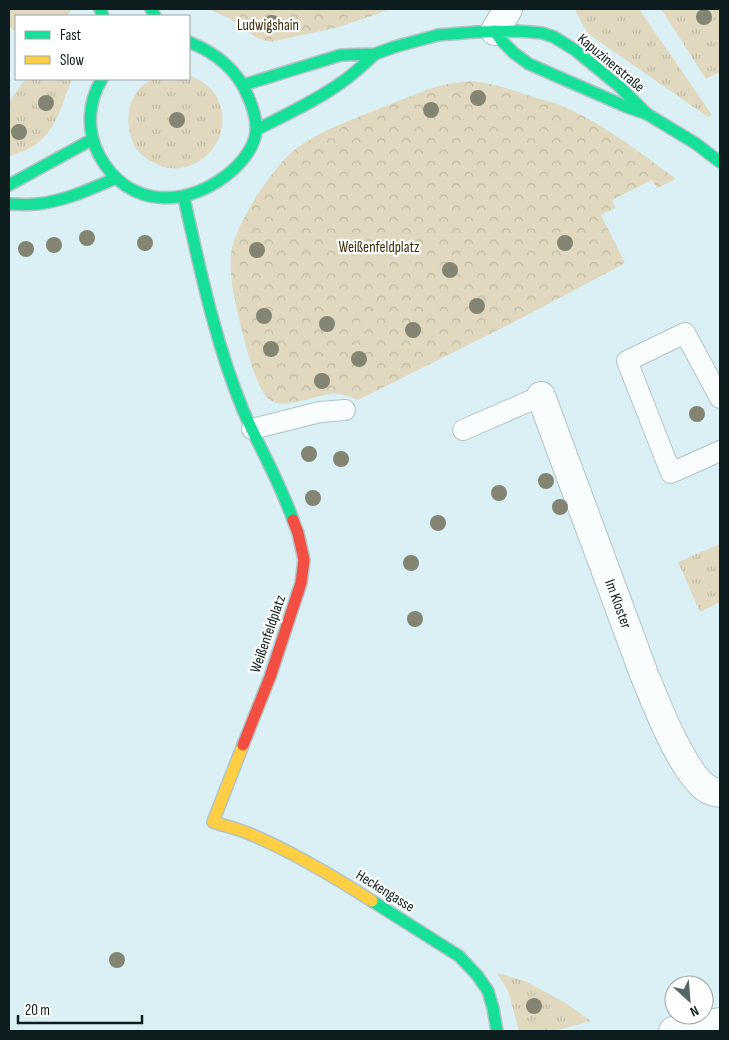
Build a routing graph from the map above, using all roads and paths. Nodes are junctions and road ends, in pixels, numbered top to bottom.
1 (501, 20) edge
2 (190, 42) edge
3 (375, 54) junction
4 (101, 80) edge
5 (243, 85) junction
6 (647, 114) junction
7 (256, 130) junction
8 (93, 139) junction
9 (720, 162) edge
10 (116, 178) junction
11 (9, 185) edge
12 (184, 198) junction
13 (9, 204) edge
14 (541, 396) joint
15 (720, 398) edge
16 (345, 410) dead end
17 (252, 429) junction
18 (463, 430) dead end
19 (720, 451) edge
20 (720, 793) edge
21 (213, 822) joint
22 (720, 1022) edge
23 (497, 1031) edge
24 (673, 1031) edge

1 - 3 street, Kapuzinerstraße
1 - 6 street, Kapuzinerstraße
1 - 6 street, Kapuzinerstraße
2 - 5 street
3 - 5 street, Kapuzinerstraße
3 - 7 street, Kapuzinerstraße
4 - 8 street
5 - 7 street
6 - 9 street, Kapuzinerstraße
7 - 12 street
8 - 10 street
8 - 11 street
10 - 12 street
10 - 13 street
12 - 17 street, Weißenfeldplatz
14 - 18 lane
14 - 20 street, Im Kloster
15 - 19 lane
16 - 17 lane
17 - 21 street, Weißenfeldplatz
21 - 23 street, Heckengasse
22 - 24 street

